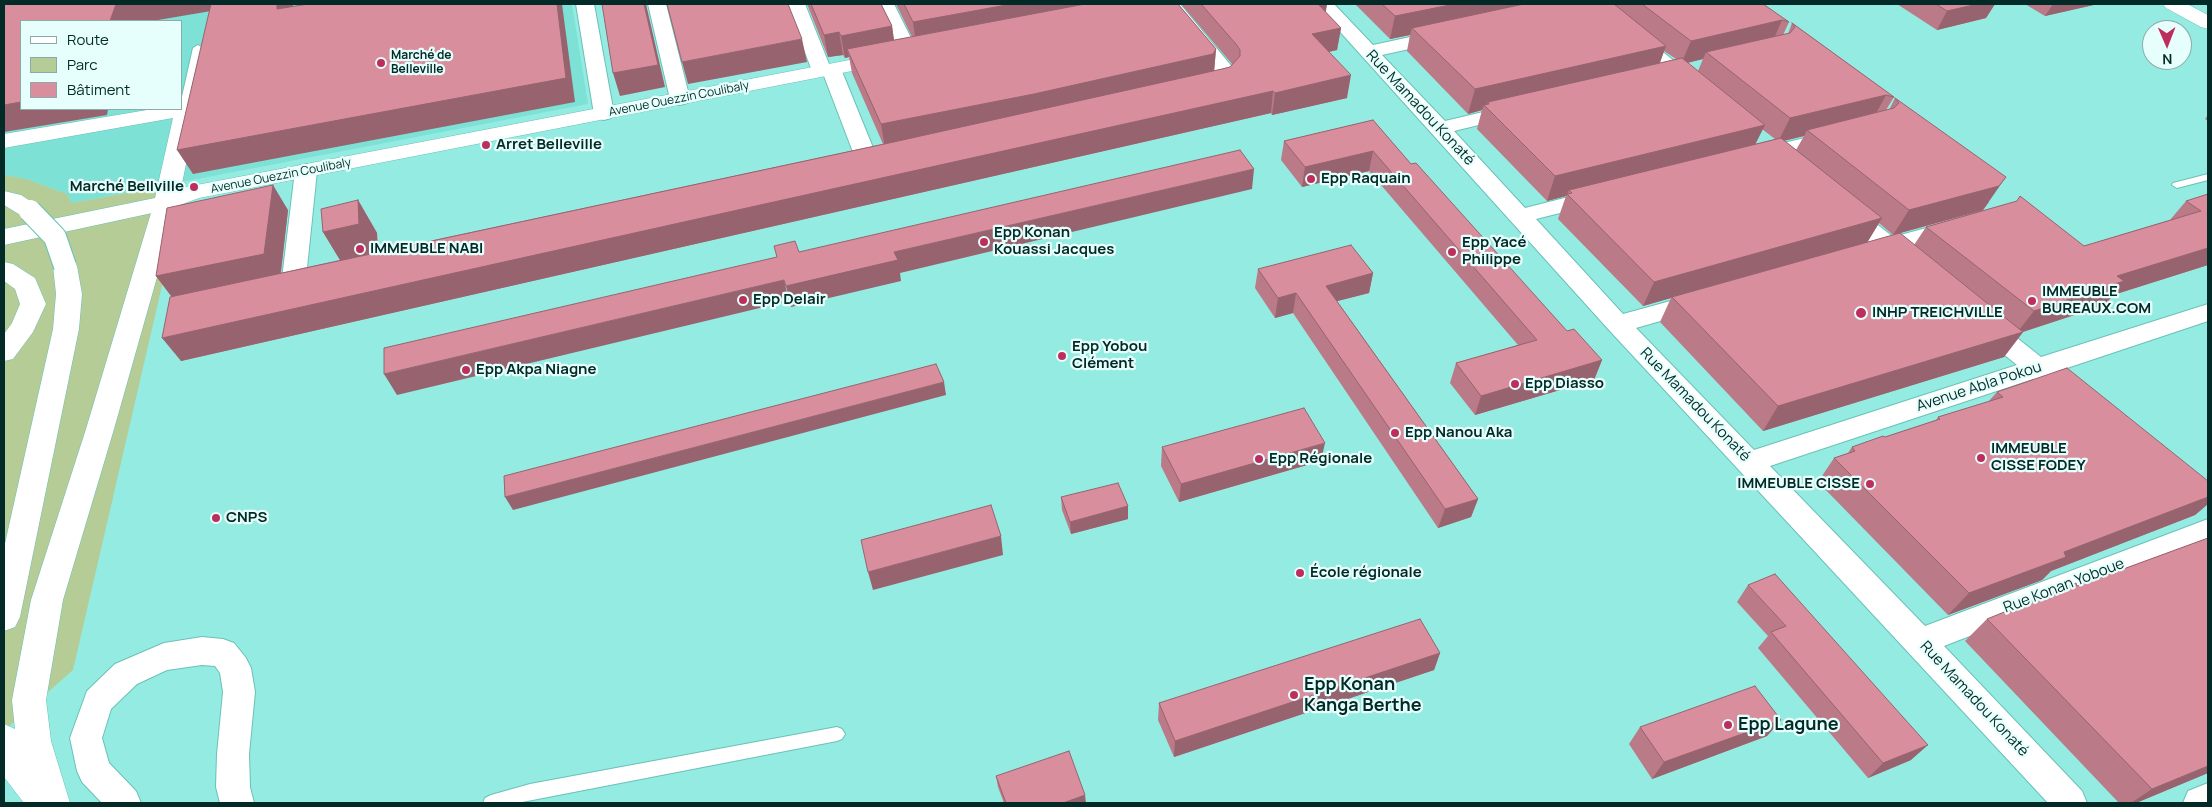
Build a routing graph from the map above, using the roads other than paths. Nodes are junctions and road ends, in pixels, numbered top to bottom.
1 (585, 4) edge
2 (657, 4) edge
3 (796, 4) edge
4 (885, 4) edge
5 (1170, 4) edge
6 (1324, 4) edge
7 (2173, 4) edge
8 (1584, 5) edge
9 (2208, 23) edge
10 (1465, 31) edge
11 (198, 48) dead end
12 (919, 52) joint
13 (1368, 52) junction
14 (827, 70) junction
15 (1182, 94) edge
16 (1707, 98) edge
17 (680, 99) junction
18 (1535, 106) edge
19 (184, 110) junction
20 (604, 114) junction
21 (1440, 128) junction
22 (1855, 131) edge
23 (1752, 134) edge
24 (4, 141) edge
25 (1774, 152) junction
26 (867, 160) edge
27 (1736, 162) edge
28 (306, 171) junction
29 (1797, 171) edge
30 (2208, 177) edge
31 (2177, 185) dead end
32 (1614, 193) edge
33 (1828, 196) edge
34 (4, 198) edge
35 (167, 198) junction
36 (1520, 216) junction
37 (1973, 222) edge
38 (4, 224) edge
39 (4, 237) edge
40 (1889, 246) junction
41 (1852, 257) edge
42 (4, 270) edge
43 (1926, 277) edge
44 (293, 287) edge
45 (1721, 295) edge
46 (1963, 307) edge
47 (2208, 312) edge
48 (1618, 324) junction
49 (4, 352) edge
50 (2038, 368) junction
51 (2090, 410) edge
52 (1749, 462) junction
53 (2208, 531) edge
54 (4, 617) edge
55 (1920, 642) junction
56 (837, 734) dead end
57 (4, 740) edge
58 (2208, 800) edge
59 (45, 803) edge
60 (52, 803) edge
61 (124, 803) edge
62 (237, 803) edge
63 (492, 803) edge
64 (2070, 803) edge
65 (2200, 803) edge

1 - 20 street
2 - 17 street
3 - 14 street
4 - 12 street
5 - 15 street
6 - 13 street, Rue Mamadou Konaté
7 - 9 main road
8 - 16 street
10 - 13 street
11 - 19 lane
12 - 14 main road, Avenue Ouezzin Coulibaly
13 - 21 street, Rue Mamadou Konaté
14 - 17 main road, Avenue Ouezzin Coulibaly
14 - 26 street
17 - 20 main road, Avenue Ouezzin Coulibaly
18 - 21 street
19 - 24 main road
19 - 35 main road
20 - 28 main road, Avenue Ouezzin Coulibaly
21 - 36 street, Rue Mamadou Konaté
22 - 25 street
23 - 25 street
25 - 27 street
25 - 29 street
28 - 35 main road, Avenue Ouezzin Coulibaly
28 - 44 street
30 - 31 lane
32 - 36 street
33 - 40 street
34 - 54 main road, bridge
35 - 38 main road, Avenue Ouezzin Coulibaly
35 - 39 main road, Avenue Ouezzin Coulibaly
35 - 60 main road
36 - 48 street, Rue Mamadou Konaté
37 - 40 street
40 - 41 street
40 - 43 street
42 - 49 main road
45 - 48 street
46 - 50 street
47 - 50 street, Avenue Abla Pokou
48 - 52 street, Rue Mamadou Konaté
50 - 51 street
50 - 52 street, Avenue Abla Pokou
52 - 55 street, Rue Mamadou Konaté
53 - 55 street, Rue Konan Yoboue
55 - 64 street, Rue Mamadou Konaté
56 - 63 lane
57 - 59 main road
58 - 65 street
61 - 62 street

